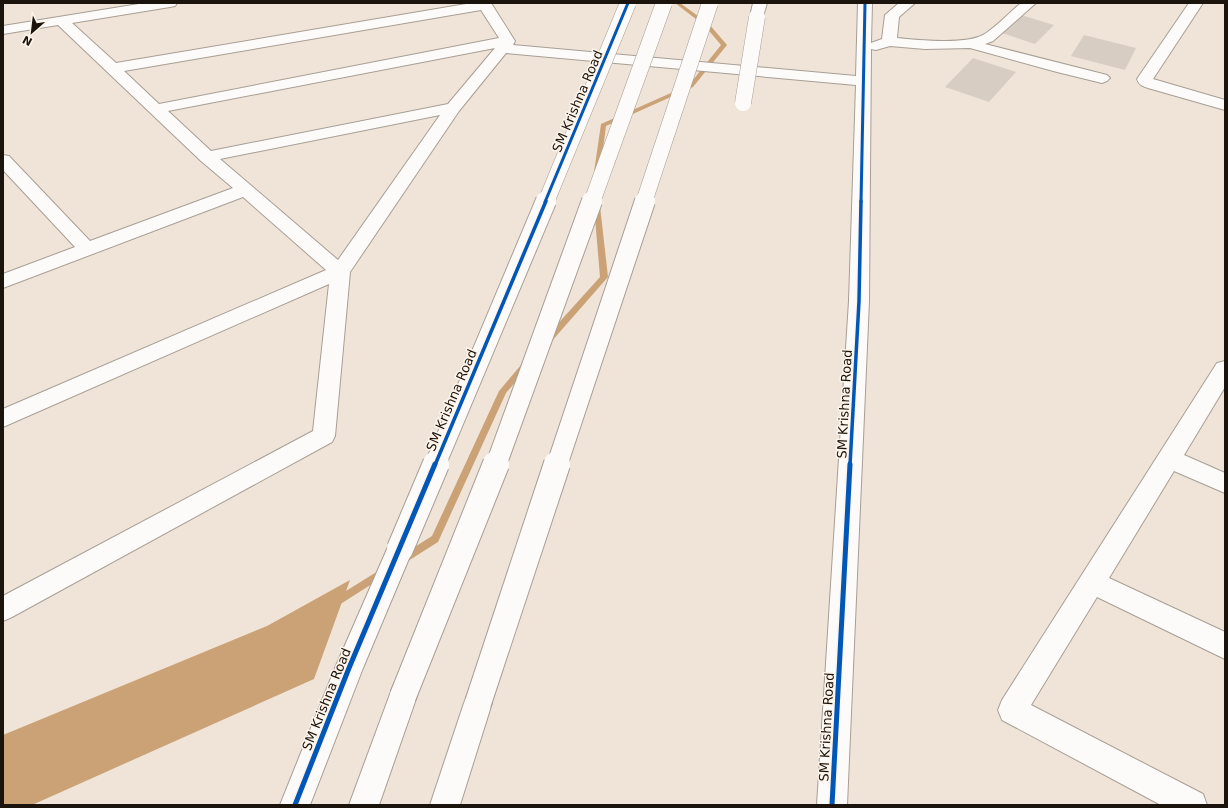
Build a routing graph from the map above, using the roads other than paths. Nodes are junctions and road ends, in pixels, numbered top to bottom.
1 (170, 3) edge
2 (628, 3) edge
3 (664, 3) edge
4 (710, 3) edge
5 (865, 3) edge
6 (908, 3) edge
7 (1029, 3) edge
8 (1196, 3) edge
9 (485, 4) edge
10 (758, 10) edge
11 (62, 20) junction
12 (3, 30) edge
13 (889, 42) junction
14 (505, 44) junction
15 (970, 44) junction
16 (865, 49) junction
17 (113, 68) junction
18 (1102, 78) dead end
19 (864, 81) junction
20 (743, 103) dead end
21 (1225, 105) edge
22 (453, 108) junction
23 (156, 109) junction
24 (207, 156) junction
25 (3, 160) edge
26 (245, 190) junction
27 (88, 250) junction
28 (340, 272) junction
29 (3, 282) edge
30 (1225, 369) edge
31 (3, 418) edge
32 (1168, 458) junction
33 (1225, 482) edge
34 (1092, 582) junction
35 (3, 609) edge
36 (1225, 646) edge
37 (295, 805) edge
38 (364, 805) edge
39 (445, 805) edge
40 (832, 805) edge
41 (1192, 805) edge

1 - 11 main road
2 - 37 main road, SM Krishna Road, bridge
3 - 38 main road, bridge
4 - 39 main road, bridge
5 - 16 main road, SM Krishna Road
6 - 13 main road
7 - 15 main road
8 - 21 main road
9 - 14 main road
9 - 17 main road
10 - 20 main road, bridge
11 - 12 main road
11 - 17 main road
13 - 15 main road
13 - 16 main road
14 - 19 main road
14 - 22 main road
14 - 23 main road
15 - 18 main road
16 - 19 main road, SM Krishna Road
17 - 23 main road
19 - 40 main road, SM Krishna Road
22 - 24 main road
22 - 28 main road
23 - 24 main road
24 - 26 main road
25 - 27 main road
26 - 27 main road
26 - 28 main road
27 - 29 main road
28 - 31 main road
28 - 35 main road
30 - 32 main road
32 - 33 main road
32 - 34 main road
34 - 36 main road
34 - 41 main road

